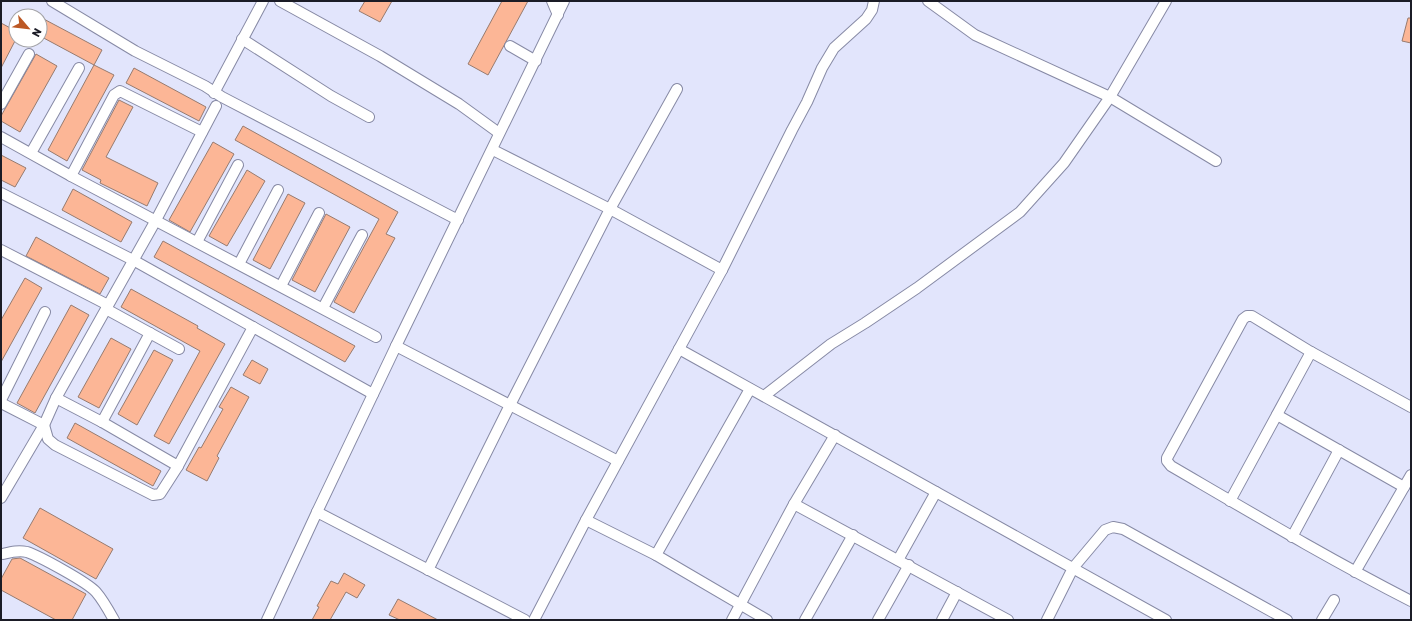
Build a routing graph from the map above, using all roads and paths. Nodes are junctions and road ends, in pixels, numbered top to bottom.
1 (52, 1) edge
2 (263, 1) edge
3 (280, 1) edge
4 (552, 1) edge
5 (564, 1) edge
6 (874, 1) edge
7 (928, 1) edge
8 (1166, 1) edge
9 (558, 15) junction
10 (242, 39) junction
11 (510, 46) dead end
12 (29, 54) dead end
13 (536, 61) junction
14 (79, 68) dead end
15 (677, 89) dead end
16 (214, 92) junction
17 (1110, 97) junction
18 (1, 104) edge
19 (216, 106) dead end
20 (369, 117) dead end
21 (202, 132) junction
22 (499, 133) junction
23 (1, 137) edge
24 (493, 150) junction
25 (31, 153) junction
26 (1216, 161) dead end
27 (238, 165) dead end
28 (71, 176) junction
29 (278, 190) dead end
30 (1, 193) edge
31 (610, 209) junction
32 (319, 213) dead end
33 (156, 220) junction
34 (458, 220) junction
35 (362, 235) dead end
36 (197, 242) junction
37 (1, 250) edge
38 (133, 260) junction
39 (239, 264) junction
40 (722, 270) junction
41 (281, 286) junction
42 (107, 307) junction
43 (323, 308) junction
44 (45, 312) dead end
45 (253, 327) junction
46 (150, 333) junction
47 (376, 337) dead end
48 (396, 346) junction
49 (179, 349) dead end
50 (678, 349) junction
51 (1311, 352) junction
52 (750, 389) junction
53 (373, 394) junction
54 (764, 396) junction
55 (56, 398) junction
56 (1, 401) edge
57 (510, 405) junction
58 (1411, 407) edge
59 (1276, 415) junction
60 (102, 422) junction
61 (44, 425) junction
62 (835, 435) junction
63 (1339, 450) junction
64 (618, 461) junction
65 (178, 466) junction
66 (1411, 475) edge
67 (1404, 487) junction
68 (936, 492) junction
69 (1, 498) edge
70 (1230, 501) junction
71 (794, 504) junction
72 (317, 512) junction
73 (586, 520) junction
74 (852, 535) junction
75 (1292, 537) junction
76 (3, 554) dead end
77 (656, 555) junction
78 (898, 560) junction
79 (908, 565) junction
80 (1073, 568) junction
81 (428, 570) junction
82 (1355, 572) junction
83 (957, 592) junction
84 (1334, 600) dead end
85 (1411, 601) edge
86 (740, 604) junction
87 (993, 616) edge
88 (114, 620) edge
89 (267, 620) edge
90 (525, 620) edge
91 (534, 620) edge
92 (732, 620) edge
93 (767, 620) edge
94 (805, 620) edge
95 (878, 620) edge
96 (942, 620) edge
97 (1008, 620) edge
98 (1047, 620) edge
99 (1166, 620) edge
100 (1287, 620) edge
101 (1322, 620) edge

1 - 16 street
2 - 10 street
3 - 22 street
4 - 9 street
5 - 9 street
6 - 40 street
7 - 17 street
8 - 17 street
9 - 13 street
10 - 16 street
10 - 20 street
11 - 13 street
12 - 18 street
13 - 22 street
14 - 25 street
15 - 31 street
16 - 34 street
17 - 26 street
17 - 54 street
19 - 21 street
21 - 28 street
21 - 33 street
22 - 24 street
23 - 25 street
24 - 31 street
24 - 34 street
25 - 28 street
27 - 36 street
28 - 33 street
29 - 39 street
30 - 38 street
31 - 40 street
31 - 57 street
32 - 41 street
33 - 36 street
33 - 38 street
34 - 48 street
35 - 43 street
36 - 39 street
37 - 42 street
38 - 42 street
38 - 45 street
39 - 41 street
40 - 50 street
41 - 43 street
42 - 46 street
42 - 55 street
43 - 47 street
44 - 56 street
45 - 53 street
45 - 65 street
46 - 49 street
46 - 60 street
48 - 53 street
48 - 57 street
50 - 52 street
50 - 64 street
51 - 58 street
51 - 59 street
51 - 70 street
52 - 54 street
52 - 77 street
53 - 72 street
54 - 62 street
55 - 60 street
55 - 61 street
56 - 61 street
57 - 64 street
57 - 81 street
59 - 63 street
59 - 70 street
60 - 65 street
61 - 65 street
61 - 69 street
62 - 68 street
62 - 71 street
63 - 67 street
63 - 75 street
64 - 73 street
66 - 67 street
67 - 82 street
68 - 78 street
68 - 80 street
70 - 75 street
71 - 74 street
71 - 86 street
72 - 81 street
72 - 89 street
73 - 77 street
73 - 91 street
74 - 78 street
74 - 94 street
75 - 82 street
76 - 88 street
77 - 86 street
78 - 79 street
79 - 83 street
79 - 95 street
80 - 98 street
80 - 99 street
80 - 100 street
81 - 90 street
82 - 85 street
83 - 87 street
83 - 96 street
84 - 101 street
86 - 92 street
86 - 93 street
87 - 97 street

